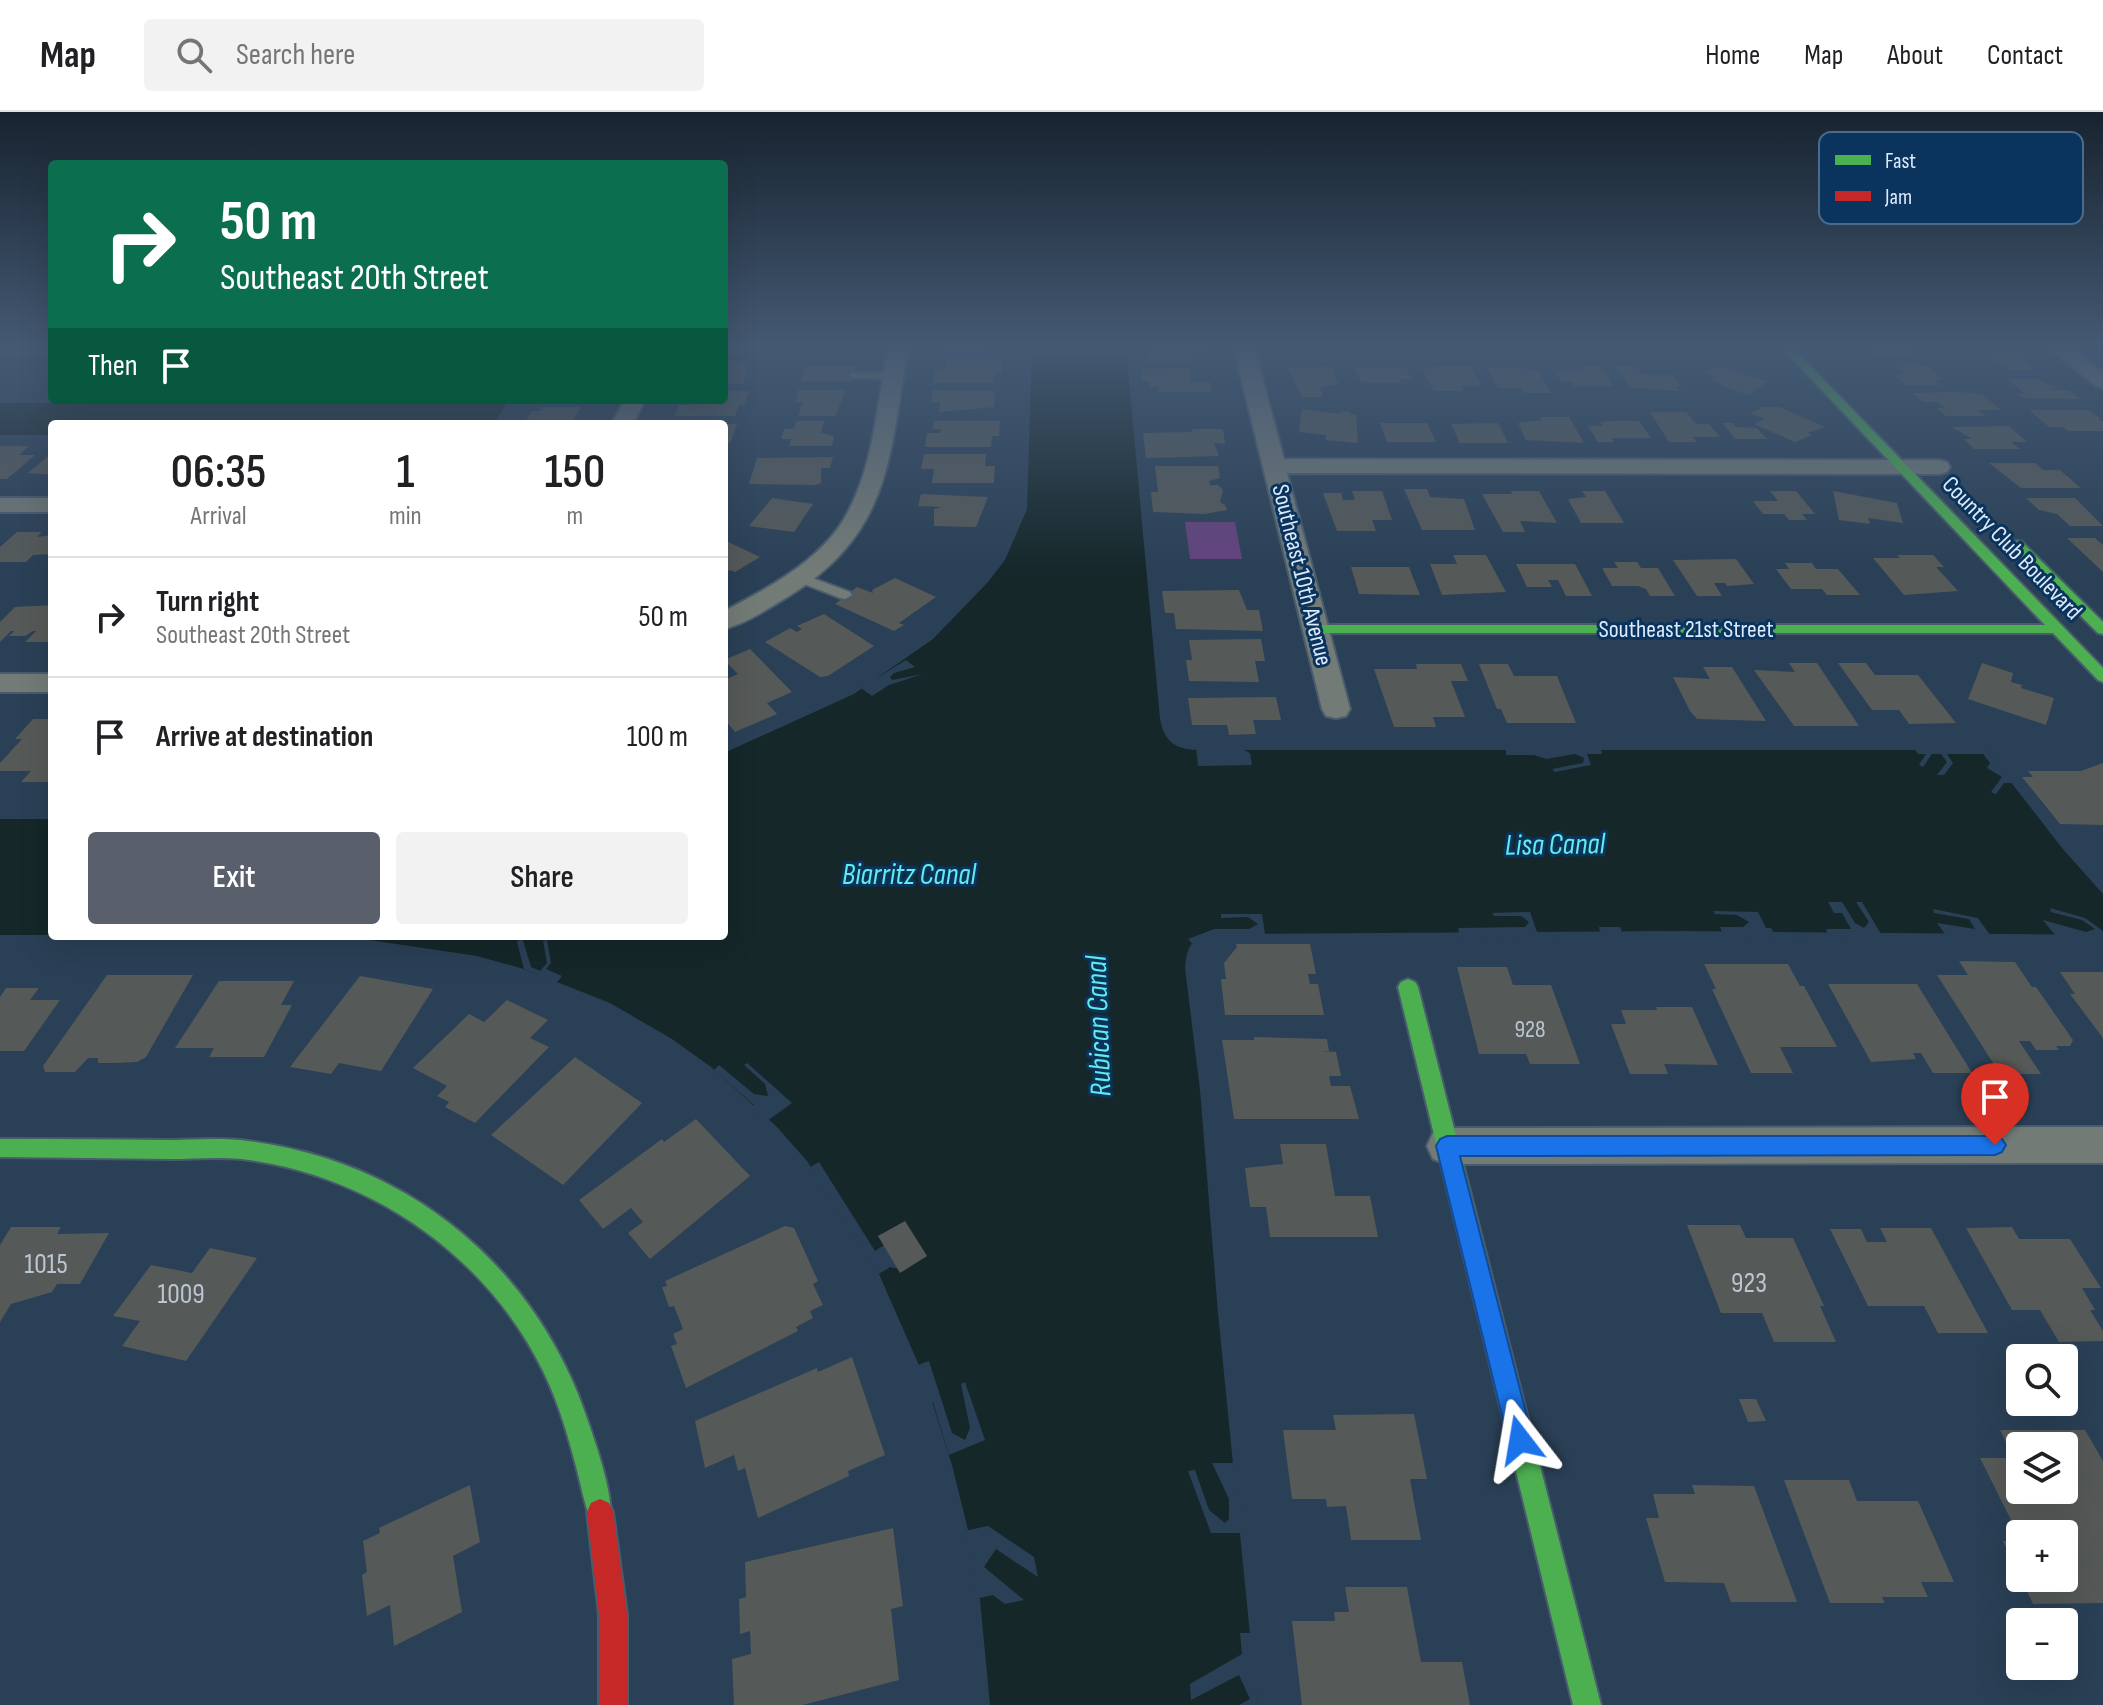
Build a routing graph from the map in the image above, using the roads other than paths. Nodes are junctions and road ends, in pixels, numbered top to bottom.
1 (882, 422) edge
2 (1264, 422) edge
3 (1859, 422) edge
4 (1917, 445) dead end
5 (1275, 466) junction
6 (1901, 466) junction
7 (1944, 472) joint
8 (0, 505) edge
9 (48, 505) edge
10 (2001, 529) dead end
11 (799, 577) junction
12 (845, 595) dead end
13 (732, 617) edge
14 (1316, 629) junction
15 (2057, 629) junction
16 (2103, 630) edge
17 (2103, 677) edge
18 (0, 683) edge
19 (48, 683) edge
20 (1336, 709) dead end
21 (1408, 987) dead end
22 (2103, 1145) edge
23 (1447, 1146) junction
24 (0, 1148) edge
25 (613, 1705) edge
26 (1587, 1705) edge

1 - 11 street
2 - 5 street, Southeast 10th Avenue
3 - 6 street, Country Club Boulevard
4 - 7 street, Country Club Boulevard
5 - 6 street
5 - 14 street, Southeast 10th Avenue
6 - 7 street
6 - 15 street, Country Club Boulevard
8 - 9 street
10 - 16 street, Country Club Boulevard
11 - 12 lane
11 - 13 street
14 - 15 street, Southeast 21st Street
14 - 20 street, Southeast 10th Avenue
15 - 17 street, Country Club Boulevard
18 - 19 street
21 - 23 street
22 - 23 street
23 - 26 street
24 - 25 street

